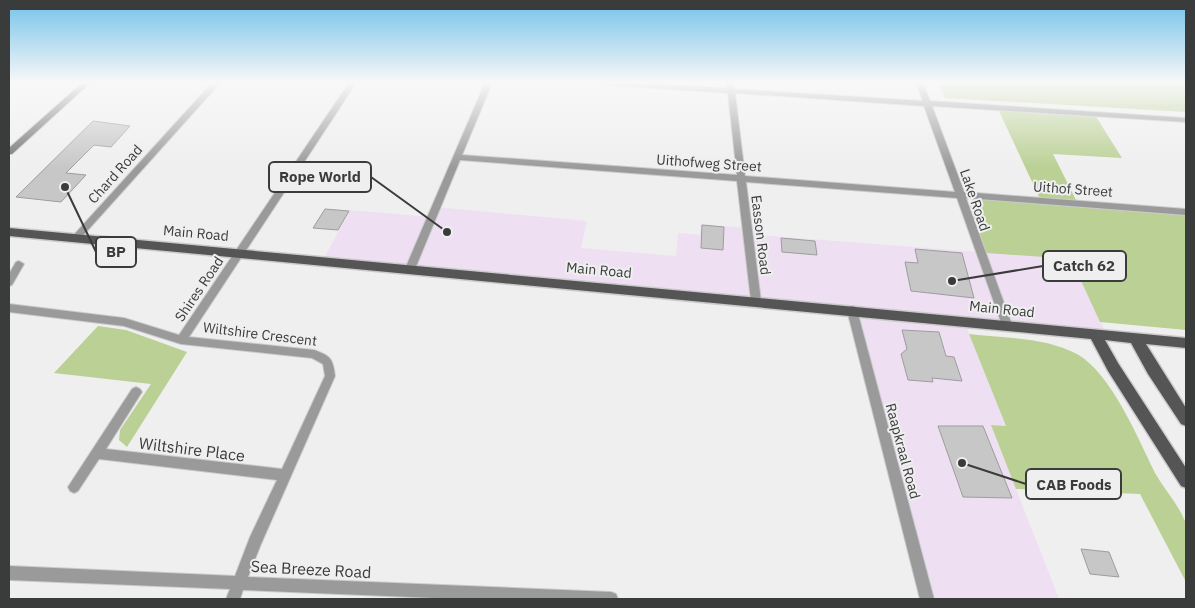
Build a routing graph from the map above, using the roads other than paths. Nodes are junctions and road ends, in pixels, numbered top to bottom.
1 (54, 111) edge
2 (190, 111) edge
3 (333, 111) edge
4 (476, 111) edge
5 (733, 111) edge
6 (930, 111) edge
7 (1046, 111) edge
8 (1186, 120) edge
9 (9, 152) edge
10 (457, 157) junction
11 (740, 179) junction
12 (959, 194) junction
13 (1186, 212) edge
14 (9, 232) edge
15 (75, 239) junction
16 (240, 253) junction
17 (20, 264) dead end
18 (410, 268) junction
19 (9, 282) edge
20 (756, 301) junction
21 (9, 308) edge
22 (852, 310) junction
23 (1007, 326) junction
24 (1096, 335) junction
25 (181, 340) junction
26 (1136, 340) junction
27 (1186, 344) edge
28 (136, 392) dead end
29 (1186, 420) edge
30 (96, 453) junction
31 (284, 475) junction
32 (1186, 481) edge
33 (74, 487) dead end
34 (9, 573) edge
35 (239, 583) junction
36 (470, 597) edge
37 (233, 599) edge
38 (611, 599) edge
39 (927, 599) edge

1 - 9 main road
2 - 15 street, Chard Road
3 - 16 street, Shires Road
4 - 10 street
5 - 11 street, Easson Road
6 - 12 street, Lake Road
7 - 8 street
10 - 11 street, Uithofweg Street
10 - 18 street
11 - 12 street, Uithofweg Street
11 - 20 street, Easson Road
12 - 13 street, Uithof Street
12 - 23 street, Lake Road
14 - 15 main road, Main Road
15 - 16 main road, Main Road
16 - 18 main road, Main Road
16 - 25 street, Shires Road
17 - 19 street
18 - 20 main road, Main Road
20 - 22 main road, Main Road
21 - 25 street, Wiltshire Crescent
22 - 23 main road, Main Road
22 - 39 street, Raapkraal Road
23 - 24 main road, Main Road
24 - 26 main road, Main Road
24 - 32 main road
25 - 31 street, Wiltshire Crescent
26 - 27 main road, Main Road
26 - 29 main road
28 - 30 street
30 - 31 street, Wiltshire Place
30 - 33 street
31 - 35 street, Wiltshire Crescent
34 - 35 street, Sea Breeze Road
35 - 36 street, Sea Breeze Road
35 - 37 street, Wiltshire Crescent
36 - 38 street, Sea Breeze Road

